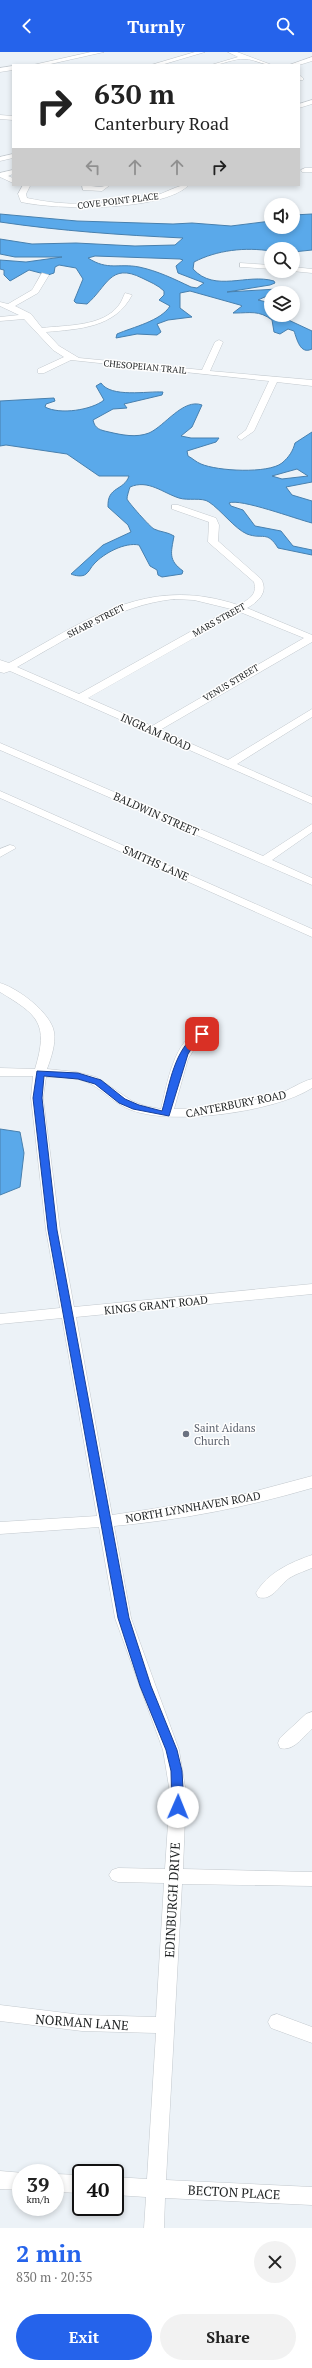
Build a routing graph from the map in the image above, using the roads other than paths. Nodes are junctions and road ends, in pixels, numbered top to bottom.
1 (101, 52) edge
2 (202, 52) edge
3 (231, 52) edge
4 (244, 57) junction
5 (312, 59) edge
6 (41, 64) edge
7 (158, 64) edge
8 (218, 64) edge
9 (266, 64) edge
10 (295, 64) edge
11 (12, 68) edge
12 (0, 70) edge
13 (312, 102) edge
14 (300, 106) edge
15 (0, 117) edge
16 (12, 118) edge
17 (0, 152) edge
18 (12, 152) edge
19 (12, 156) edge
20 (0, 159) edge
21 (12, 172) edge
22 (12, 180) edge
23 (26, 186) dead end
24 (86, 186) edge
25 (105, 186) edge
26 (184, 186) edge
27 (242, 265) dead end
28 (264, 267) edge
29 (300, 270) edge
30 (312, 271) edge
31 (45, 275) dead end
32 (128, 295) dead end
33 (0, 304) edge
34 (10, 306) junction
35 (28, 316) junction
36 (0, 319) edge
37 (41, 330) junction
38 (219, 342) dead end
39 (69, 358) junction
40 (41, 371) dead end
41 (204, 372) junction
42 (274, 379) junction
43 (312, 383) edge
44 (241, 437) dead end
45 (176, 507) dead end
46 (239, 609) junction
47 (311, 638) edge
48 (3, 667) edge
49 (80, 698) junction
50 (312, 712) edge
51 (153, 730) junction
52 (0, 746) edge
53 (229, 764) junction
54 (0, 794) edge
55 (310, 799) edge
56 (312, 827) edge
57 (10, 848) dead end
58 (0, 854) edge
59 (264, 861) junction
60 (312, 882) edge
61 (312, 933) edge
62 (0, 988) edge
63 (202, 1034) dead end
64 (0, 1072) edge
65 (40, 1073) junction
66 (312, 1083) edge
67 (166, 1114) junction
68 (312, 1289) edge
69 (67, 1313) junction
70 (0, 1320) edge
71 (312, 1482) edge
72 (105, 1521) junction
73 (0, 1528) edge
74 (312, 1561) edge
75 (264, 1593) dead end
76 (312, 1719) edge
77 (286, 1743) dead end
78 (118, 1875) dead end
79 (173, 1875) junction
80 (312, 1879) edge
81 (0, 2013) edge
82 (277, 2022) dead end
83 (165, 2025) junction
84 (312, 2035) edge
85 (0, 2180) edge
86 (12, 2181) edge
87 (124, 2187) edge
88 (157, 2189) junction
89 (312, 2196) edge
90 (154, 2228) edge

1 - 6 street
2 - 7 street
3 - 4 street
4 - 8 street
4 - 9 street
5 - 10 street
11 - 12 street
13 - 14 street
15 - 16 street
17 - 18 street
19 - 20 street
21 - 22 street
23 - 26 street, COVE POINT PLACE
24 - 25 street
27 - 28 street
29 - 30 street
31 - 34 street
32 - 37 street
33 - 34 street
34 - 35 street
35 - 36 street
35 - 37 street
37 - 39 street
38 - 41 street
39 - 40 street
39 - 41 street, CHESOPEIAN TRAIL
41 - 42 street, CHESOPEIAN TRAIL
42 - 43 street, CHESOPEIAN TRAIL
42 - 44 street
45 - 46 street, MARS STREET
46 - 47 street, SHARP STREET
46 - 48 street, SHARP STREET
46 - 49 street, MARS STREET
47 - 51 street, VENUS STREET
48 - 49 street, INGRAM ROAD
49 - 51 street, INGRAM ROAD
50 - 53 street
51 - 53 street, INGRAM ROAD
52 - 59 street, BALDWIN STREET
53 - 55 street, INGRAM ROAD
54 - 61 street, SMITHS LANE
56 - 59 street
57 - 58 street
59 - 60 street, BALDWIN STREET
62 - 65 street, EDINBURGH DRIVE
63 - 67 street
64 - 65 street, CANTERBURY ROAD
65 - 67 street, CANTERBURY ROAD
65 - 69 street, EDINBURGH DRIVE
66 - 67 street, CANTERBURY ROAD
68 - 69 street, KINGS GRANT ROAD
69 - 70 street, KINGS GRANT ROAD
69 - 72 street, EDINBURGH DRIVE
71 - 72 street, NORTH LYNNHAVEN ROAD
72 - 73 street, NORTH LYNNHAVEN ROAD
72 - 79 street, EDINBURGH DRIVE
74 - 75 street
76 - 77 street
78 - 79 street
79 - 80 street
79 - 83 street, EDINBURGH DRIVE
81 - 83 street, NORMAN LANE
82 - 84 street
83 - 88 street, EDINBURGH DRIVE
85 - 86 street
87 - 88 street, BECTON PLACE
88 - 89 street, BECTON PLACE
88 - 90 street, EDINBURGH DRIVE

